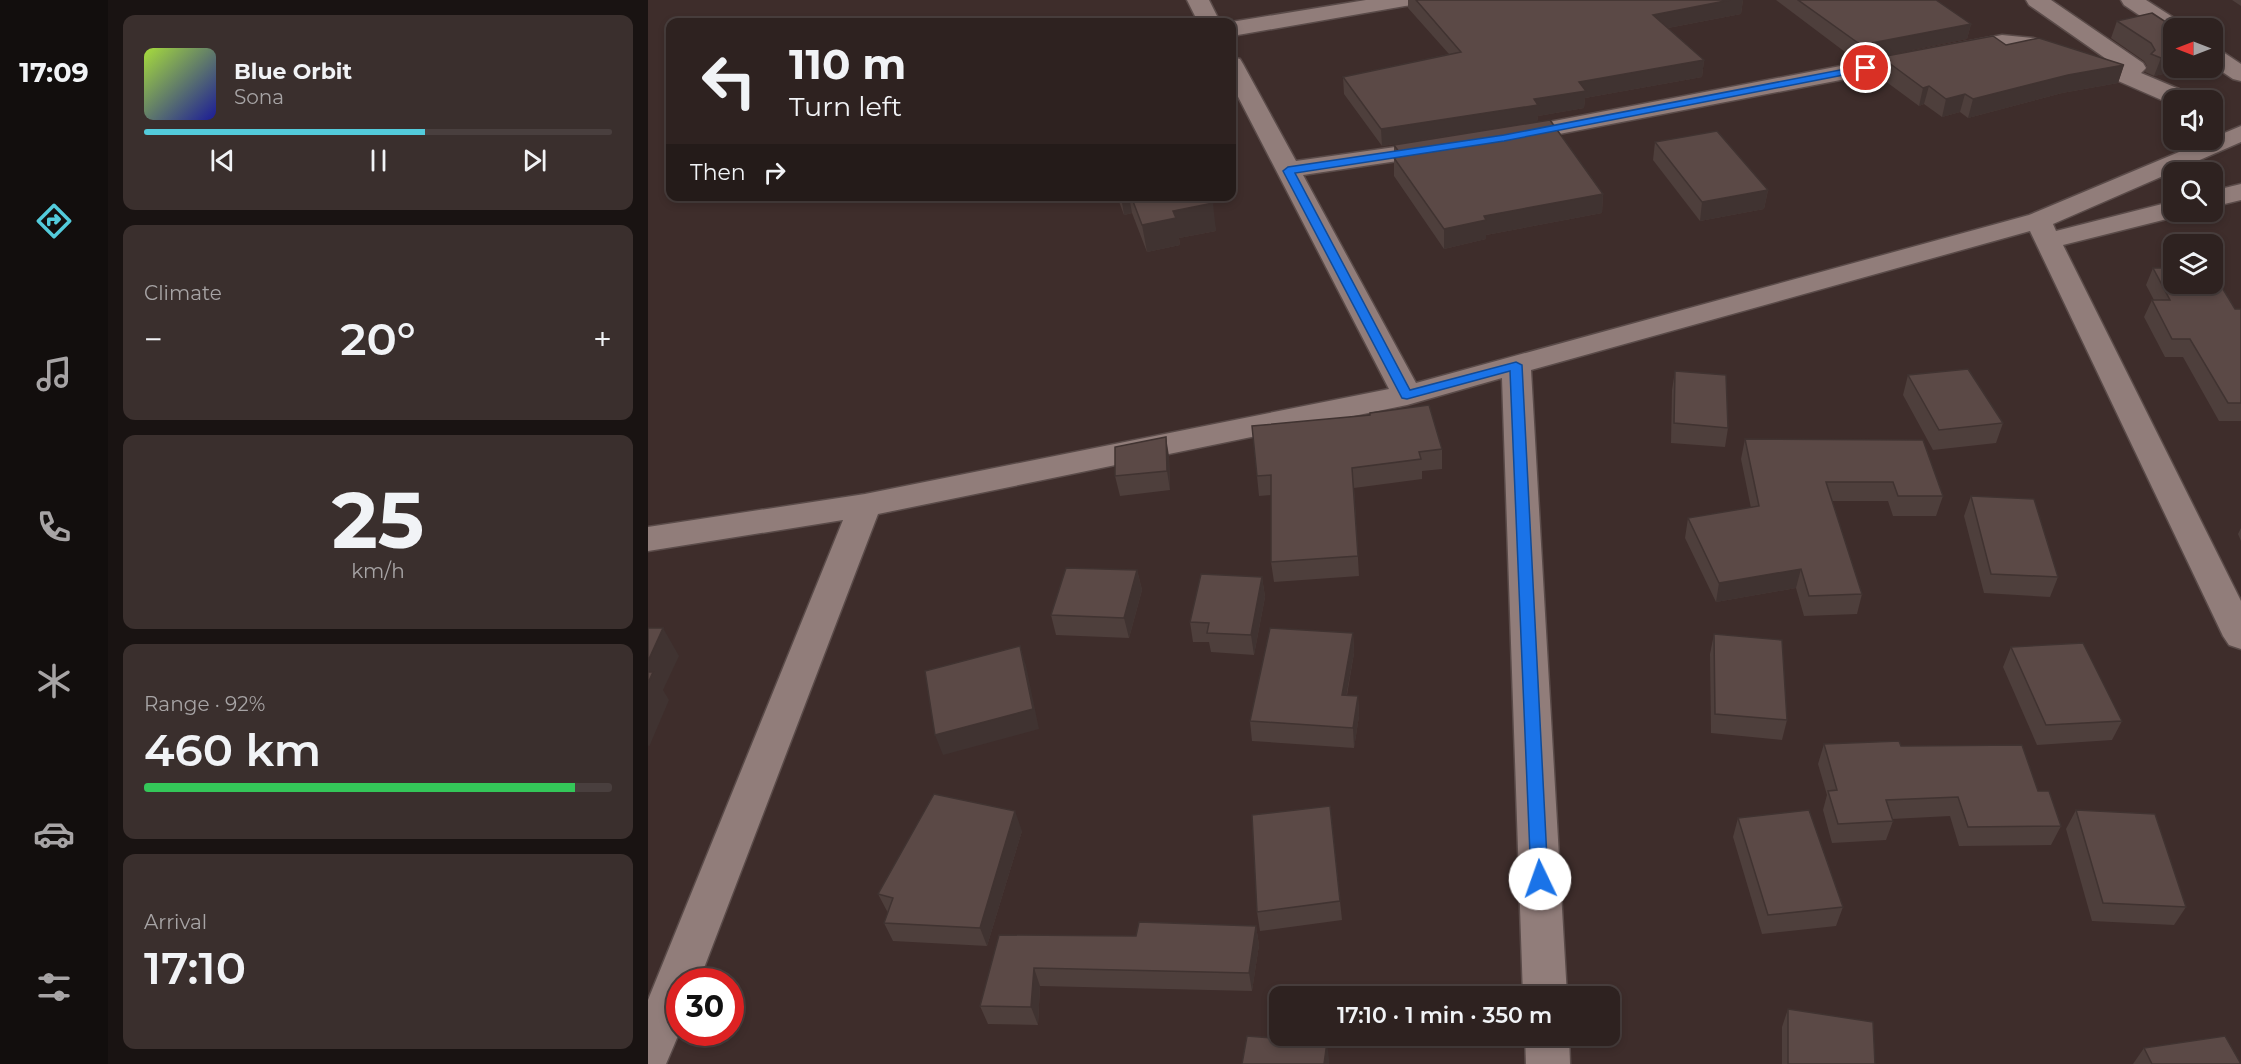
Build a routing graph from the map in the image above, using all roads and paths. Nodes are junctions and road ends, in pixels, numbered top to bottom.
1 (1198, 0) edge
2 (1406, 0) edge
3 (2132, 0) edge
4 (2027, 15) edge
5 (1207, 18) edge
6 (2163, 21) edge
7 (1236, 28) edge
8 (2223, 62) edge
9 (1236, 72) edge
10 (2241, 74) edge
11 (2163, 90) edge
12 (2163, 92) edge
13 (2223, 126) edge
14 (2241, 133) edge
15 (1493, 139) edge
16 (1459, 144) edge
17 (1288, 171) junction
18 (2241, 192) edge
19 (2223, 196) edge
20 (2163, 211) edge
21 (2043, 231) junction
22 (1516, 365) junction
23 (1407, 395) junction
24 (865, 505) junction
25 (648, 539) edge
26 (2241, 636) edge
27 (1545, 986) edge
28 (1547, 1046) edge
29 (648, 1055) edge
30 (1548, 1064) edge

1 - 5 street
2 - 7 street
3 - 6 street
4 - 11 street
4 - 12 street
4 - 15 street
8 - 10 street
9 - 17 street
13 - 14 street
14 - 21 street
16 - 17 street
17 - 23 street
18 - 19 street
20 - 21 street
21 - 22 street
21 - 26 street
22 - 23 street
22 - 27 street
23 - 24 street
24 - 25 street
24 - 29 street
28 - 30 street

